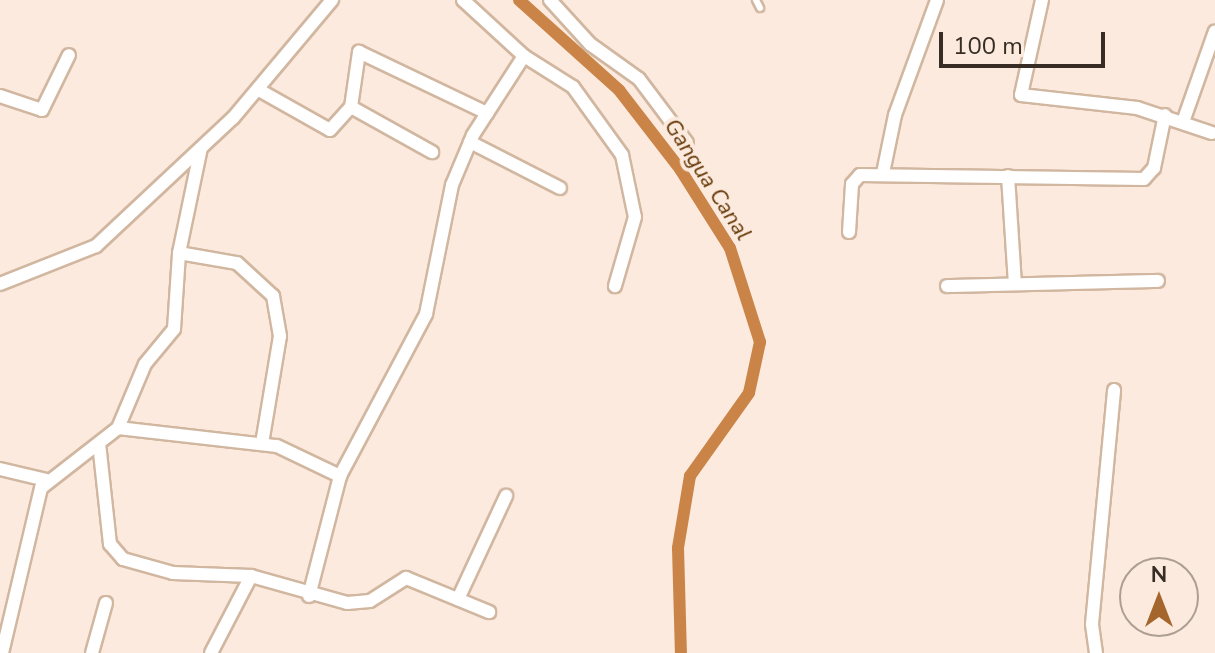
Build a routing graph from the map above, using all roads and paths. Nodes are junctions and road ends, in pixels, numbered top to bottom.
1 (332, 0) edge
2 (463, 0) edge
3 (550, 0) edge
4 (756, 0) edge
5 (937, 0) edge
6 (1042, 0) edge
7 (760, 8) dead end
8 (1215, 31) edge
9 (1212, 50) edge
10 (69, 55) dead end
11 (524, 56) junction
12 (259, 90) junction
13 (0, 96) edge
14 (351, 107) junction
15 (487, 113) junction
16 (1165, 115) junction
17 (1183, 122) junction
18 (1212, 133) dead end
19 (470, 142) junction
20 (687, 143) dead end
21 (201, 148) junction
22 (432, 152) dead end
23 (883, 173) junction
24 (1008, 176) junction
25 (560, 188) dead end
26 (849, 232) dead end
27 (179, 253) junction
28 (1158, 281) dead end
29 (0, 284) edge
30 (1015, 284) junction
31 (615, 286) dead end
32 (947, 286) dead end
33 (1114, 390) dead end
34 (118, 428) junction
35 (99, 443) junction
36 (262, 443) junction
37 (0, 469) edge
38 (340, 476) junction
39 (46, 480) junction
40 (506, 496) dead end
41 (251, 576) junction
42 (309, 596) junction
43 (458, 599) junction
44 (106, 603) dead end
45 (489, 612) dead end
46 (2, 653) edge
47 (92, 653) edge
48 (211, 653) edge
49 (1096, 653) edge

1 - 12 street
2 - 11 street
3 - 20 street
4 - 7 lane
5 - 23 street
6 - 16 street
8 - 9 street
9 - 17 street
10 - 13 street
11 - 15 street
11 - 31 street
12 - 14 street
12 - 21 street
14 - 15 street
14 - 22 street
15 - 19 street
16 - 17 street
16 - 24 street
17 - 18 street
19 - 25 street
19 - 38 street
21 - 27 street
21 - 29 street
23 - 24 street
23 - 26 street
24 - 30 street
27 - 34 street
27 - 36 street
28 - 30 street
30 - 32 street
33 - 49 street
34 - 35 street
34 - 36 street
35 - 39 street
35 - 41 street
36 - 38 street
37 - 39 street
38 - 42 street
39 - 46 street
40 - 43 street
41 - 42 street
41 - 48 street
42 - 43 street
43 - 45 street
44 - 47 street

